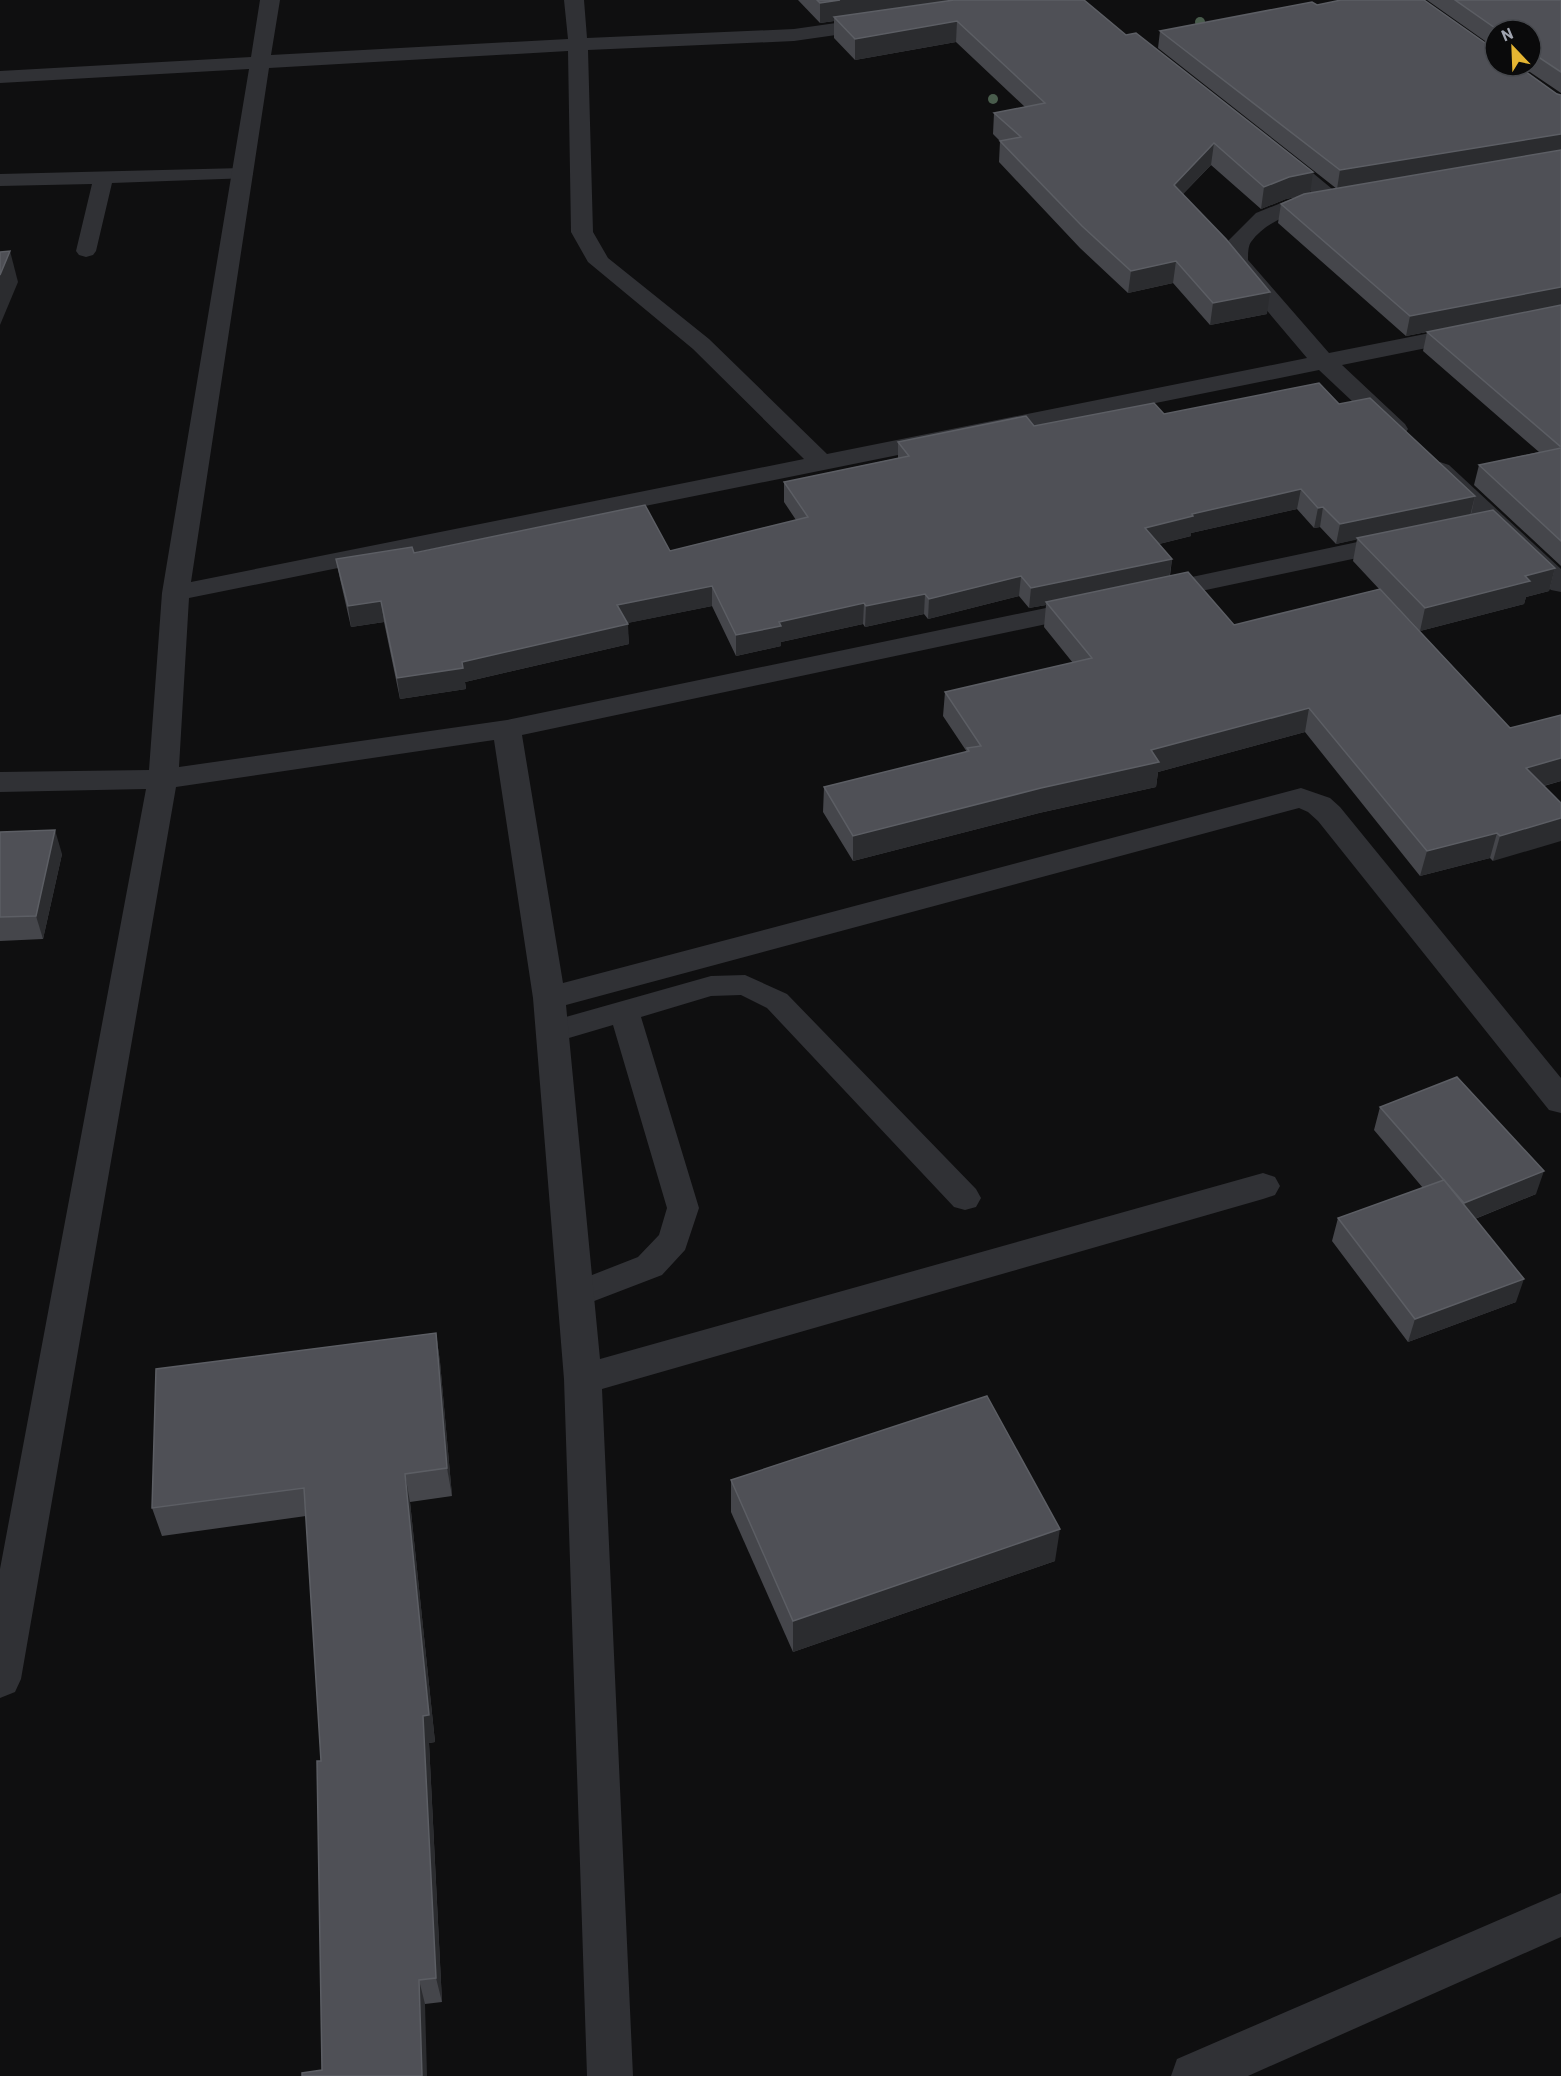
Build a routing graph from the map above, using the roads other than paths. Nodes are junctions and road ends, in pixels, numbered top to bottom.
1 (270, 0) edge
2 (574, 0) edge
3 (897, 20) edge
4 (578, 44) junction
5 (262, 64) junction
6 (0, 77) edge
7 (1258, 139) edge
8 (243, 174) junction
9 (103, 178) junction
10 (0, 180) edge
11 (1355, 194) edge
12 (1332, 198) junction
13 (86, 251) dead end
14 (1561, 314) edge
15 (1323, 361) junction
16 (1408, 441) edge
17 (1425, 457) edge
18 (821, 462) junction
19 (1494, 521) junction
20 (1459, 528) edge
21 (1424, 535) edge
22 (1561, 584) edge
23 (176, 593) junction
24 (507, 729) junction
25 (163, 779) junction
26 (0, 782) edge
27 (624, 1011) junction
28 (551, 1015) junction
29 (1561, 1101) edge
30 (1263, 1186) dead end
31 (965, 1198) dead end
32 (576, 1295) junction
33 (583, 1379) junction
34 (0, 1679) edge
35 (1561, 1915) edge
36 (610, 2076) edge
37 (1194, 2076) edge

1 - 5 street
2 - 4 street
3 - 4 street
4 - 5 street
4 - 18 street
5 - 6 street
5 - 8 street
7 - 12 street
8 - 9 lane
8 - 23 street
9 - 10 lane
9 - 13 lane
11 - 12 street
12 - 15 street
14 - 15 street
15 - 16 street
15 - 18 street
17 - 19 street
18 - 23 street
19 - 20 street
19 - 22 street
21 - 24 street
23 - 25 street
24 - 25 street
24 - 28 street
25 - 26 street
25 - 34 street
27 - 28 lane
27 - 31 lane
27 - 32 lane
28 - 29 street
28 - 32 street
30 - 33 street
32 - 33 street
33 - 36 street
35 - 37 street

